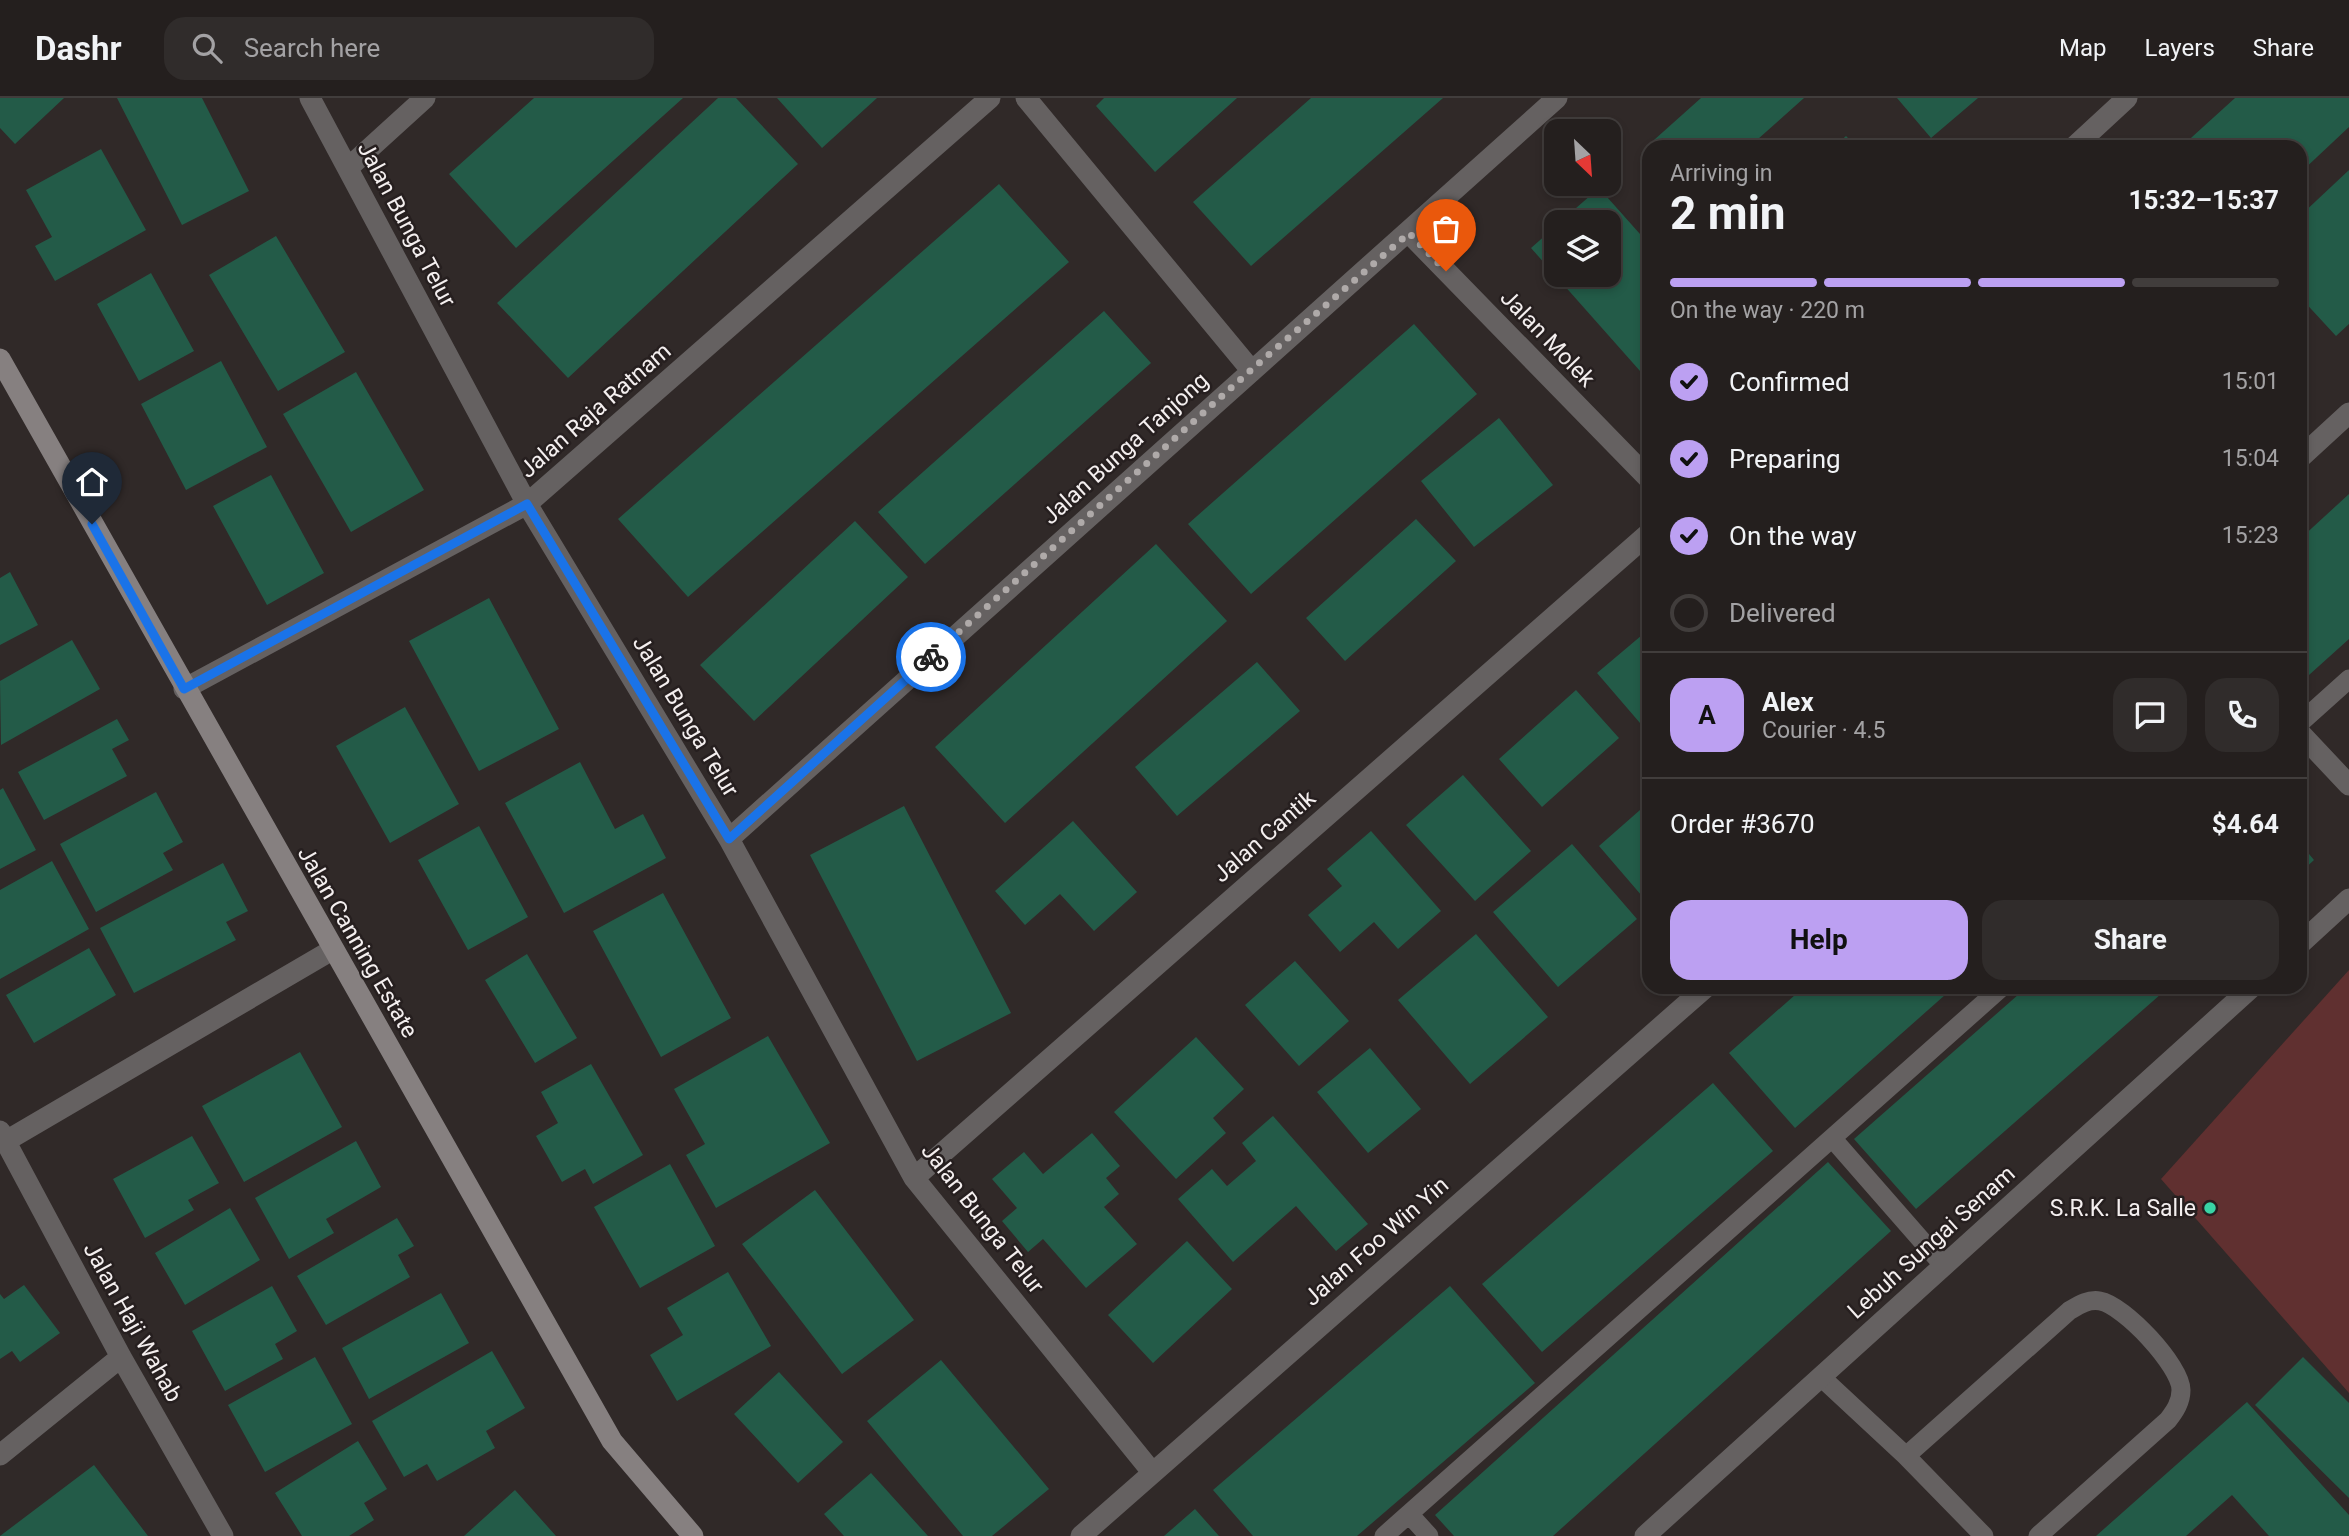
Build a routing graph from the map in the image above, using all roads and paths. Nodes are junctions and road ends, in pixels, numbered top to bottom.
1 (310, 98) edge
2 (425, 98) edge
3 (990, 98) edge
4 (1026, 98) edge
5 (1557, 98) edge
6 (2127, 98) edge
7 (2082, 140) edge
8 (348, 168) junction
9 (1409, 233) junction
10 (0, 359) edge
11 (1251, 370) junction
12 (2349, 413) edge
13 (2307, 452) edge
14 (1642, 472) edge
15 (527, 504) junction
16 (1642, 539) edge
17 (2349, 679) edge
18 (184, 689) junction
19 (2307, 717) edge
20 (2307, 740) edge
21 (2349, 785) edge
22 (729, 839) junction
23 (2349, 899) edge
24 (2307, 938) edge
25 (332, 950) junction
26 (1698, 994) edge
27 (1994, 994) edge
28 (2244, 994) edge
29 (3, 1136) edge
30 (1832, 1138) junction
31 (914, 1178) junction
32 (1944, 1266) junction
33 (121, 1357) junction
34 (1821, 1377) junction
35 (0, 1454) edge
36 (1906, 1456) junction
37 (1152, 1472) junction
38 (1409, 1514) junction
39 (223, 1536) edge
40 (693, 1536) edge
41 (1081, 1536) edge
42 (1384, 1536) edge
43 (1429, 1536) edge
44 (1645, 1536) edge
45 (1984, 1536) edge
46 (2038, 1536) edge

1 - 8 street, Jalan Bunga Telur
2 - 8 street
3 - 15 street, Jalan Raja Ratnam
4 - 11 street
5 - 9 street, Jalan Bunga Tanjong
6 - 7 street
8 - 15 street, Jalan Bunga Telur
9 - 11 street, Jalan Bunga Tanjong
9 - 14 street, Jalan Molek
10 - 18 street, Jalan Canning Estate
11 - 22 street, Jalan Bunga Tanjong
12 - 13 street
15 - 18 street, Jalan Raja Ratnam
15 - 22 street, Jalan Bunga Telur
16 - 31 street, Jalan Cantik
17 - 19 lane
18 - 25 street, Jalan Canning Estate
20 - 21 street
22 - 31 street, Jalan Bunga Telur
23 - 24 street
25 - 29 street
25 - 40 street, Jalan Canning Estate
26 - 37 street, Jalan Foo Win Yin
27 - 30 lane
28 - 32 street, Lebuh Sungai Senam
29 - 33 street, Jalan Haji Wahab
30 - 32 lane
30 - 38 lane
31 - 37 street, Jalan Bunga Telur
32 - 34 street, Lebuh Sungai Senam
33 - 35 street
33 - 39 street, Jalan Haji Wahab
34 - 36 lane
34 - 44 street, Lebuh Sungai Senam
36 - 45 lane
36 - 46 lane
37 - 41 street, Jalan Foo Win Yin
38 - 42 lane
38 - 43 lane

